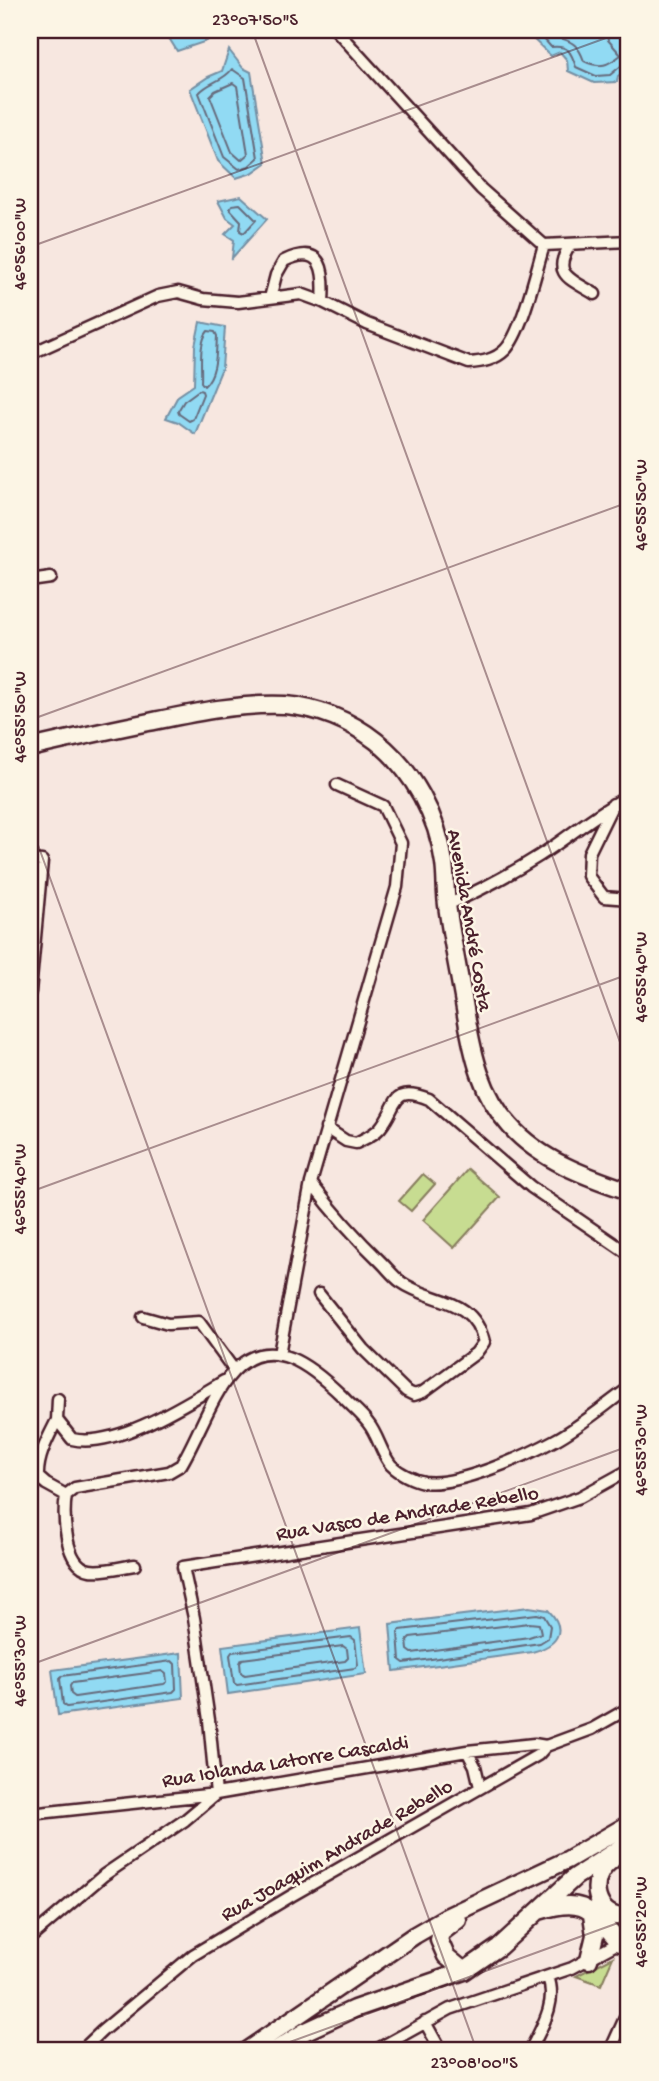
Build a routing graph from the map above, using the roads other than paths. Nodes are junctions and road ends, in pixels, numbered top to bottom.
1 (336, 30) edge
2 (629, 241) edge
3 (570, 244) junction
4 (544, 245) junction
5 (595, 294) dead end
6 (270, 298) junction
7 (323, 302) junction
8 (30, 354) edge
9 (51, 578) dead end
10 (30, 581) edge
11 (30, 748) edge
12 (337, 785) dead end
13 (629, 796) edge
14 (613, 804) junction
15 (30, 860) edge
16 (629, 899) edge
17 (447, 905) junction
18 (31, 970) edge
19 (30, 992) edge
20 (326, 1128) junction
21 (311, 1183) junction
22 (629, 1191) edge
23 (629, 1254) edge
24 (319, 1294) dead end
25 (144, 1317) dead end
26 (279, 1354) junction
27 (234, 1370) junction
28 (225, 1381) junction
29 (629, 1388) edge
30 (58, 1399) dead end
31 (57, 1420) junction
32 (629, 1470) edge
33 (66, 1495) junction
34 (135, 1565) dead end
35 (629, 1708) edge
36 (546, 1746) junction
37 (467, 1751) junction
38 (480, 1787) junction
39 (216, 1794) junction
40 (30, 1814) edge
41 (629, 1824) edge
42 (629, 1844) edge
43 (478, 1902) junction
44 (533, 1913) junction
45 (592, 1915) junction
46 (629, 1917) edge
47 (30, 1938) edge
48 (625, 1940) edge
49 (589, 1960) junction
50 (464, 1971) junction
51 (548, 1977) junction
52 (629, 2009) edge
53 (425, 2022) junction
54 (81, 2051) edge
55 (246, 2051) edge
56 (274, 2051) edge
57 (374, 2051) edge
58 (441, 2051) edge
59 (530, 2051) edge
60 (610, 2051) edge

1 - 4 street
2 - 3 street
3 - 4 street
3 - 5 street
4 - 7 street
6 - 7 street
6 - 7 street
6 - 8 street
9 - 10 street
11 - 17 main road, Avenida André Costa
12 - 20 street
13 - 14 street
14 - 16 street
14 - 17 street
15 - 18 street
17 - 22 main road, Avenida André Costa
18 - 19 street
20 - 21 street
20 - 23 street
21 - 24 street
21 - 26 street
25 - 27 street
26 - 27 street
26 - 29 street
27 - 28 street
28 - 31 street
28 - 33 street
30 - 31 street
31 - 33 street
32 - 39 street, Rua Vasco de Andrade Rebello
33 - 34 street
35 - 36 street, Rua Joaquim Andrade Rebello
36 - 37 street, Rua Iolanda Latorre Cascaldi
36 - 38 street, Rua Joaquim Andrade Rebello
37 - 38 street
37 - 39 street, Rua Iolanda Latorre Cascaldi
38 - 54 street, Rua Joaquim Andrade Rebello
39 - 40 street, Rua Iolanda Latorre Cascaldi
39 - 47 street
41 - 43 main road
42 - 44 main road
42 - 46 main road
43 - 50 main road
43 - 55 main road
44 - 45 main road
44 - 50 main road
45 - 48 main road
45 - 49 main road
48 - 49 street
49 - 51 street
50 - 56 main road
51 - 53 street
51 - 59 street
52 - 60 street
53 - 57 street
53 - 58 street

